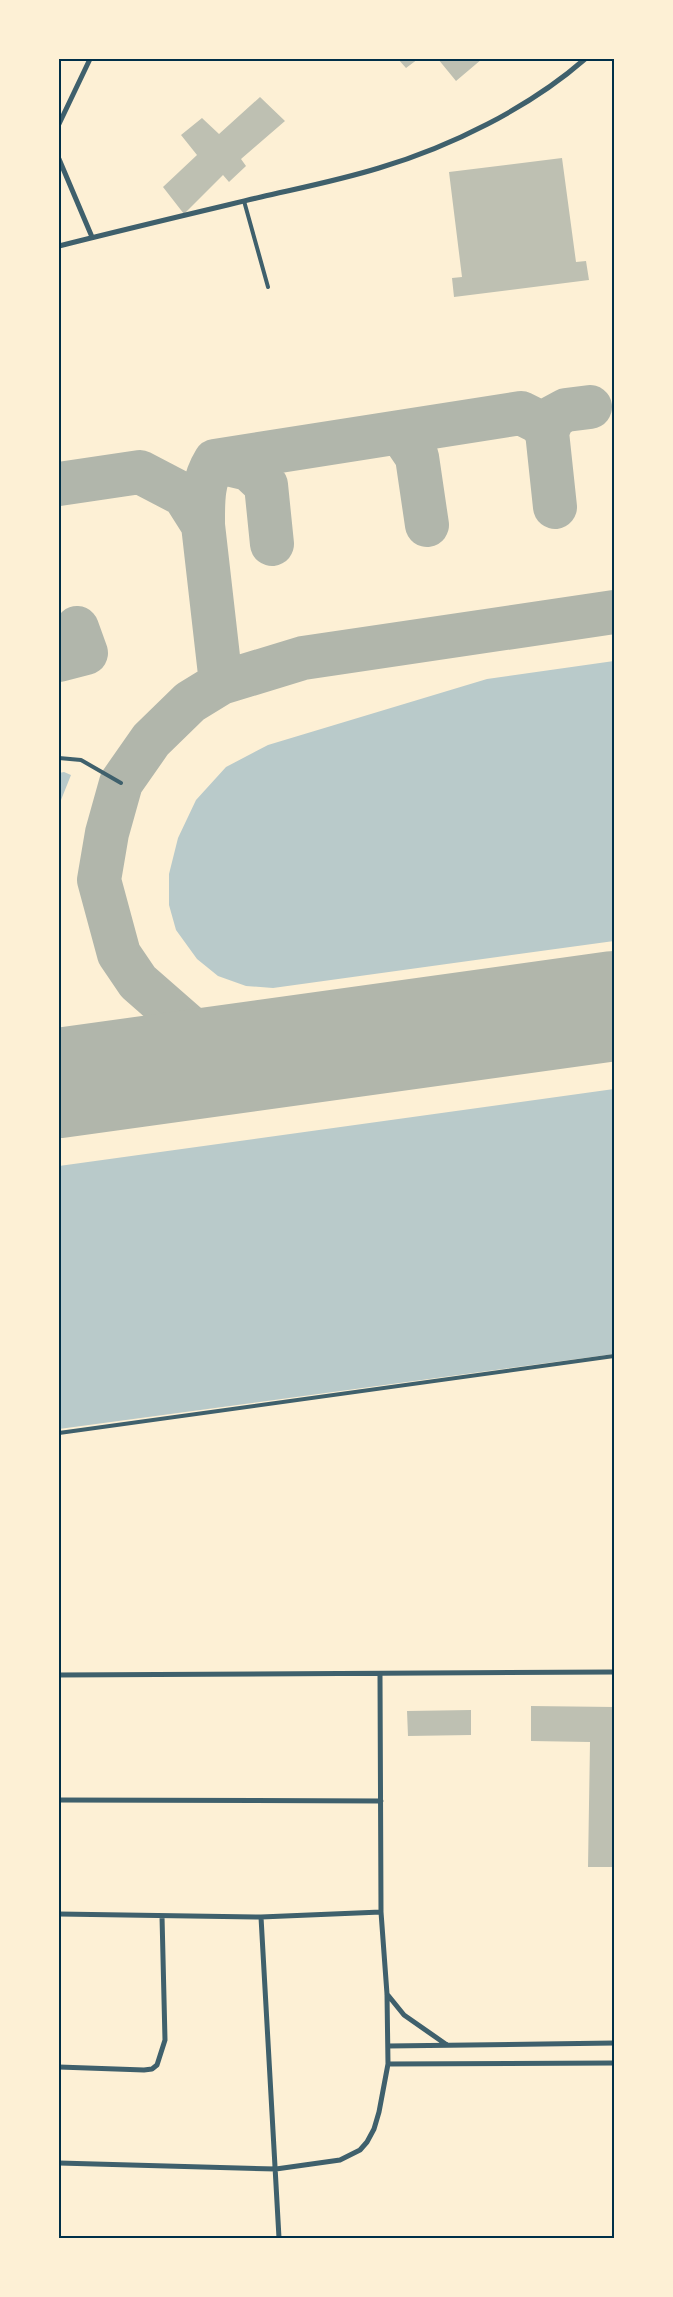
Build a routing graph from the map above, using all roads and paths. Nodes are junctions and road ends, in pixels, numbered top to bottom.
1 (90, 59) edge
2 (584, 59) edge
3 (59, 124) edge
4 (59, 158) edge
5 (244, 201) junction
6 (92, 237) junction
7 (59, 246) edge
8 (268, 287) dead end
9 (59, 758) edge
10 (121, 783) dead end
11 (614, 1356) edge
12 (59, 1433) edge
13 (614, 1672) edge
14 (59, 1675) edge
15 (380, 1675) junction
16 (59, 1800) edge
17 (381, 1800) junction
18 (381, 1912) junction
19 (59, 1914) edge
20 (162, 1916) junction
21 (261, 1917) junction
22 (387, 1994) junction
23 (614, 2043) edge
24 (448, 2045) junction
25 (388, 2046) junction
26 (614, 2062) edge
27 (388, 2064) junction
28 (59, 2067) edge
29 (59, 2163) edge
30 (276, 2170) junction
31 (279, 2238) edge

1 - 3 street
2 - 5 street
4 - 6 street
5 - 6 street
5 - 8 lane
6 - 7 street
9 - 10 lane
11 - 12 lane
13 - 15 street
14 - 15 street
15 - 17 street
16 - 17 street
17 - 18 street
18 - 21 street
18 - 22 street
19 - 20 street
20 - 21 street
20 - 28 street
21 - 30 street
22 - 24 street
22 - 25 street
23 - 24 street
24 - 25 street
25 - 27 street
26 - 27 street
27 - 30 street
29 - 30 street
30 - 31 street

